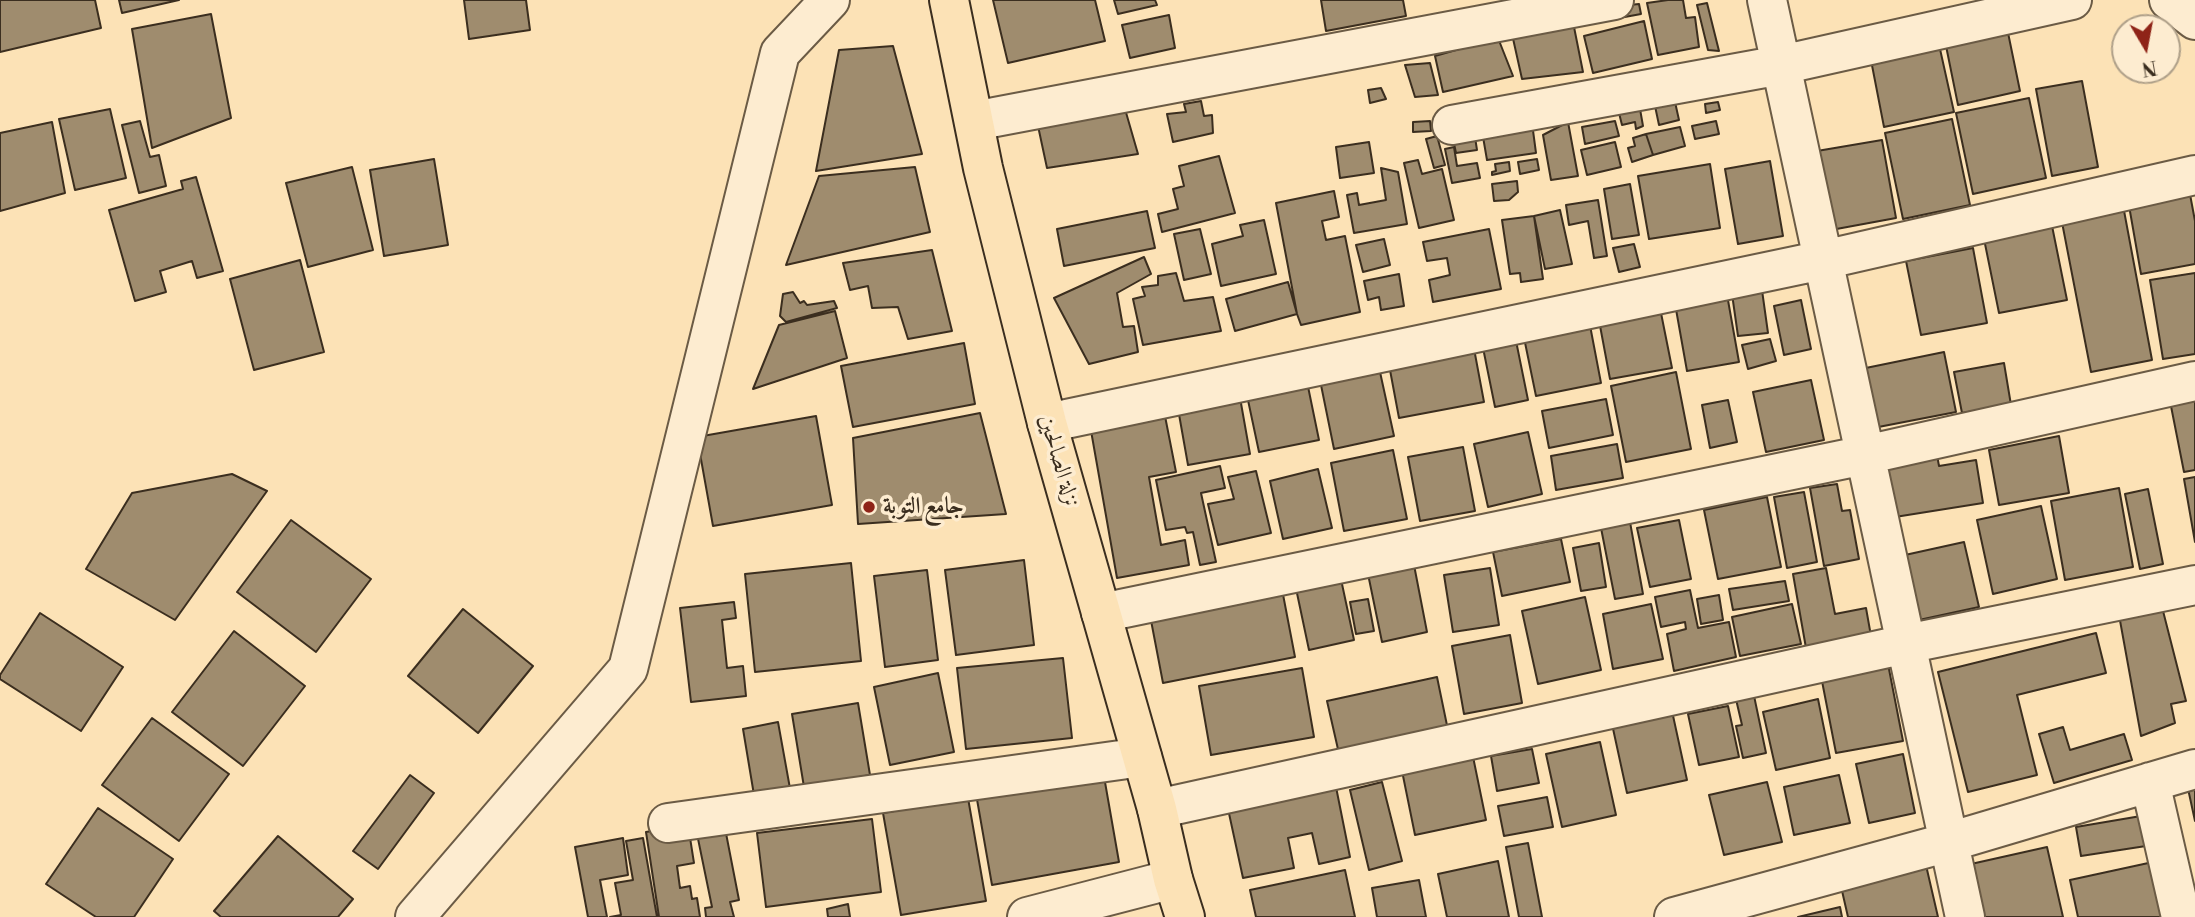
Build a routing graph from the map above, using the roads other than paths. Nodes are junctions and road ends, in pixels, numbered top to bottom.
1 (830, 0) edge
2 (949, 0) edge
3 (1614, 0) edge
4 (1767, 0) edge
5 (2072, 0) edge
6 (2169, 0) edge
7 (2195, 20) edge
8 (1782, 65) junction
9 (974, 121) junction
10 (1452, 125) dead end
11 (2195, 175) edge
12 (1823, 260) junction
13 (2195, 381) edge
14 (1047, 423) junction
15 (1865, 456) junction
16 (2195, 585) edge
17 (1101, 613) junction
18 (1906, 644) junction
19 (1142, 757) junction
20 (2195, 769) edge
21 (2150, 782) junction
22 (1157, 808) junction
23 (668, 823) dead end
24 (1949, 842) junction
25 (1173, 879) junction
26 (1737, 909) edge
27 (415, 917) edge
28 (1027, 917) edge
29 (1185, 917) edge
30 (1674, 917) edge
31 (1965, 917) edge
32 (2181, 917) edge

1 - 27 street
2 - 9 main road, نزلة الصالحين
3 - 9 street
4 - 8 street
5 - 8 street
6 - 7 street
8 - 10 street
8 - 12 street
9 - 14 main road, نزلة الصالحين
11 - 12 street
12 - 14 street
12 - 15 street
13 - 15 street
14 - 17 main road, نزلة الصالحين
15 - 17 street
15 - 18 street
16 - 18 street
17 - 19 main road, نزلة الصالحين
18 - 22 street
18 - 24 street
19 - 22 main road, نزلة الصالحين
19 - 23 street
20 - 21 street
21 - 24 street
21 - 32 street
22 - 25 main road, نزلة الصالحين
24 - 26 street
24 - 31 street
25 - 28 street
25 - 29 main road, نزلة الصالحين
26 - 30 street

